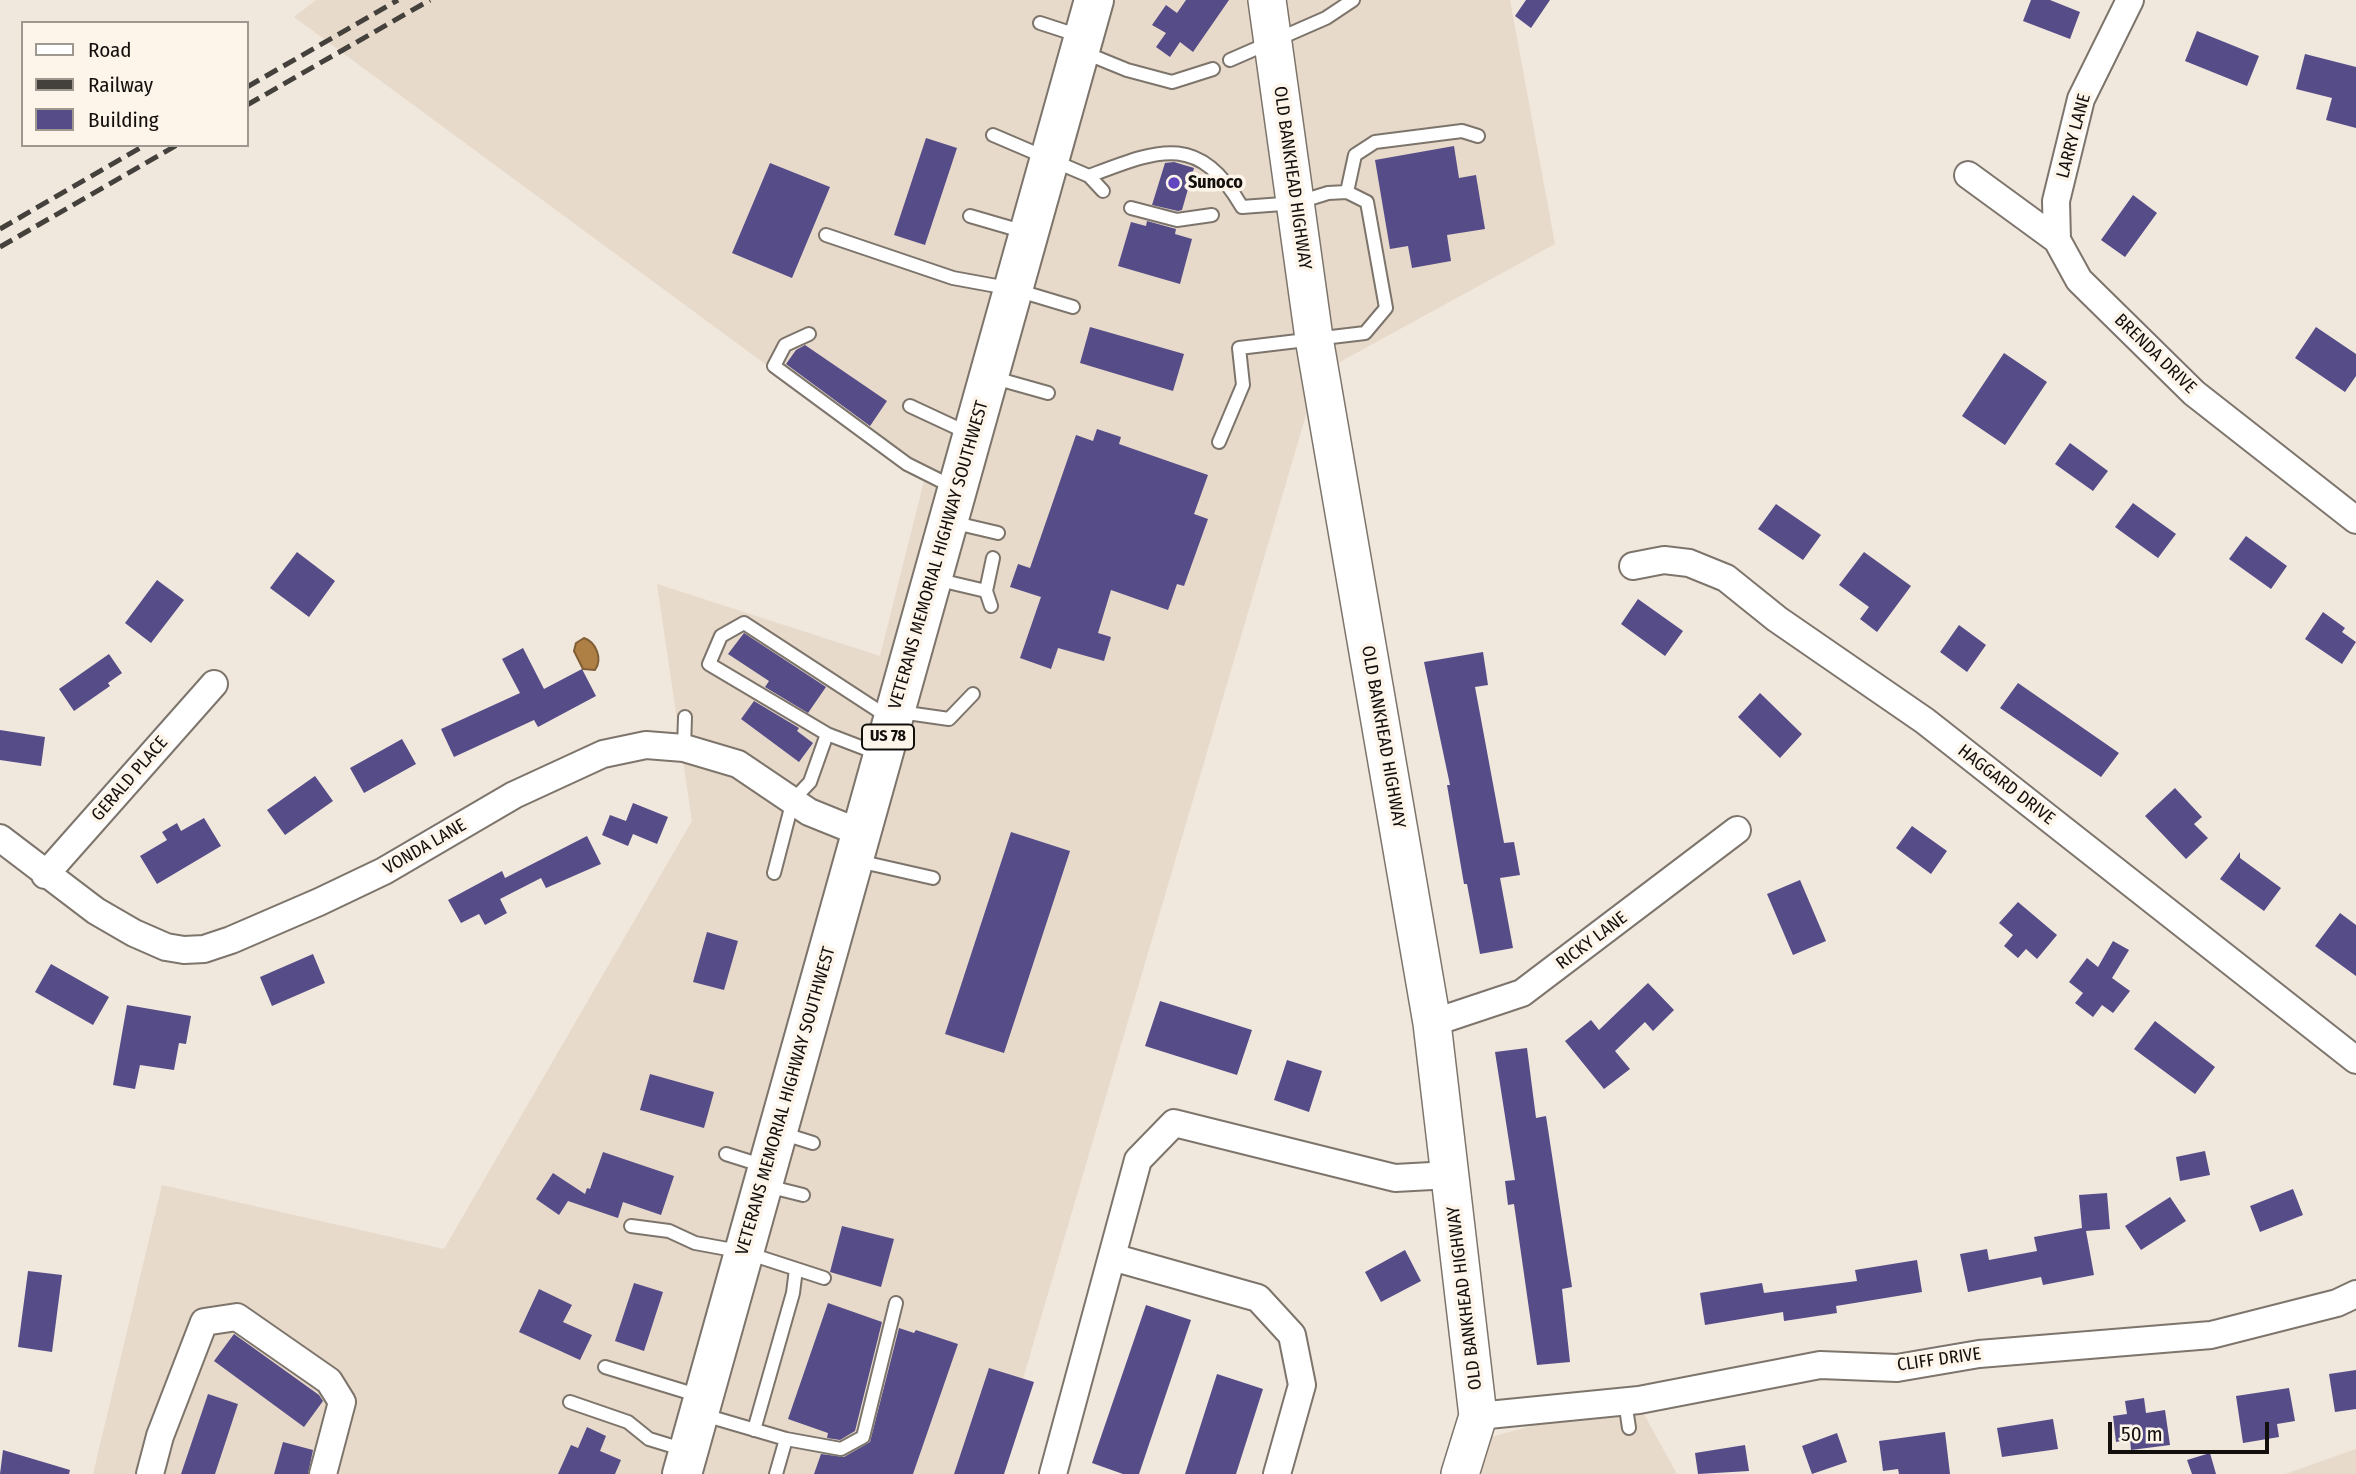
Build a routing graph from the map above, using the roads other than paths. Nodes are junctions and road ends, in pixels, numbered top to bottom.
1 (1094, 0) edge
2 (1267, 0) edge
3 (1353, 0) edge
4 (2130, 0) edge
5 (1040, 23) dead end
6 (1272, 43) junction
7 (1082, 44) junction
8 (1230, 60) dead end
9 (1213, 69) dead end
10 (993, 135) dead end
11 (1478, 136) dead end
12 (1050, 158) junction
13 (1968, 175) dead end
14 (1089, 177) junction
15 (1102, 191) dead end
16 (1347, 192) junction
17 (1296, 203) junction
18 (1131, 208) dead end
19 (1212, 215) dead end
20 (970, 216) dead end
21 (1029, 234) junction
22 (826, 235) dead end
23 (2057, 240) junction
24 (1013, 289) junction
25 (1073, 307) dead end
26 (809, 334) dead end
27 (1314, 338) junction
28 (988, 376) junction
29 (1048, 393) dead end
30 (909, 406) dead end
31 (972, 435) junction
32 (1219, 442) dead end
33 (952, 505) junction
34 (2356, 520) edge
35 (998, 533) dead end
36 (993, 558) dead end
37 (1633, 566) dead end
38 (932, 579) junction
39 (986, 591) junction
40 (991, 606) dead end
41 (214, 684) dead end
42 (973, 694) dead end
43 (894, 716) junction
44 (685, 717) dead end
45 (827, 734) junction
46 (684, 748) junction
47 (883, 755) junction
48 (793, 800) junction
49 (1737, 830) dead end
50 (0, 838) edge
51 (858, 847) junction
52 (774, 873) dead end
53 (45, 874) junction
54 (933, 878) dead end
55 (1432, 1023) junction
56 (2356, 1060) edge
57 (726, 1154) dead end
58 (780, 1157) junction
59 (1450, 1174) junction
60 (803, 1195) dead end
61 (631, 1226) dead end
62 (744, 1252) junction
63 (1112, 1257) junction
64 (796, 1269) junction
65 (824, 1278) dead end
66 (2356, 1294) edge
67 (896, 1304) dead end
68 (605, 1367) dead end
69 (1625, 1401) junction
70 (570, 1402) dead end
71 (701, 1406) junction
72 (1478, 1416) junction
73 (1629, 1428) dead end
74 (754, 1430) junction
75 (786, 1439) junction
76 (685, 1463) edge
77 (150, 1474) edge
78 (323, 1474) edge
79 (776, 1474) edge
80 (1053, 1474) edge
81 (1277, 1474) edge
82 (1460, 1474) edge

1 - 7 main road, VETERANS MEMORIAL HIGHWAY SOUTHWEST / US 78
2 - 6 street, OLD BANKHEAD HIGHWAY
3 - 6 lane
4 - 23 street, LARRY LANE
5 - 7 lane
6 - 8 lane
6 - 17 street, OLD BANKHEAD HIGHWAY
7 - 9 lane
7 - 12 main road, VETERANS MEMORIAL HIGHWAY SOUTHWEST / US 78
10 - 12 lane
11 - 16 lane
12 - 14 lane
12 - 21 main road, VETERANS MEMORIAL HIGHWAY SOUTHWEST / US 78
13 - 23 street, BRENDA DRIVE
14 - 15 lane
14 - 17 lane
16 - 17 lane
16 - 27 lane
17 - 27 street, OLD BANKHEAD HIGHWAY
18 - 19 lane
20 - 21 lane
21 - 24 main road, VETERANS MEMORIAL HIGHWAY SOUTHWEST / US 78
22 - 24 lane
23 - 34 street, BRENDA DRIVE
24 - 25 lane
24 - 28 main road, VETERANS MEMORIAL HIGHWAY SOUTHWEST / US 78
26 - 33 lane
27 - 32 lane
27 - 55 street, OLD BANKHEAD HIGHWAY
28 - 29 lane
28 - 31 main road, VETERANS MEMORIAL HIGHWAY SOUTHWEST / US 78
30 - 31 lane
31 - 33 main road, VETERANS MEMORIAL HIGHWAY SOUTHWEST / US 78
33 - 35 lane
33 - 38 main road, VETERANS MEMORIAL HIGHWAY SOUTHWEST / US 78
36 - 39 lane
37 - 56 street, HAGGARD DRIVE
38 - 39 lane
38 - 43 main road, VETERANS MEMORIAL HIGHWAY SOUTHWEST / US 78
39 - 40 lane
41 - 53 street, GERALD PLACE
42 - 43 lane
43 - 45 lane
43 - 47 main road, VETERANS MEMORIAL HIGHWAY SOUTHWEST / US 78
44 - 46 lane
45 - 47 lane
45 - 48 lane
46 - 48 street, VONDA LANE
46 - 53 street, VONDA LANE
47 - 51 main road, VETERANS MEMORIAL HIGHWAY SOUTHWEST / US 78
48 - 51 street, VONDA LANE
48 - 52 lane
49 - 55 street, RICKY LANE
50 - 53 street, VONDA LANE
51 - 54 lane
51 - 58 main road, VETERANS MEMORIAL HIGHWAY SOUTHWEST / US 78
55 - 59 street, OLD BANKHEAD HIGHWAY
57 - 58 lane
58 - 60 lane
58 - 62 main road, VETERANS MEMORIAL HIGHWAY SOUTHWEST / US 78
59 - 63 street
59 - 72 street, OLD BANKHEAD HIGHWAY
61 - 62 lane
62 - 64 lane
62 - 71 main road, VETERANS MEMORIAL HIGHWAY SOUTHWEST / US 78
63 - 80 street
63 - 81 street
64 - 65 lane
64 - 74 lane
66 - 69 street, CLIFF DRIVE
67 - 75 lane
68 - 71 lane
69 - 72 street, CLIFF DRIVE
69 - 73 lane
70 - 76 lane
71 - 74 lane
71 - 76 main road, VETERANS MEMORIAL HIGHWAY SOUTHWEST / US 78
72 - 82 street, OLD BANKHEAD HIGHWAY
74 - 75 lane
75 - 79 lane
77 - 78 street

